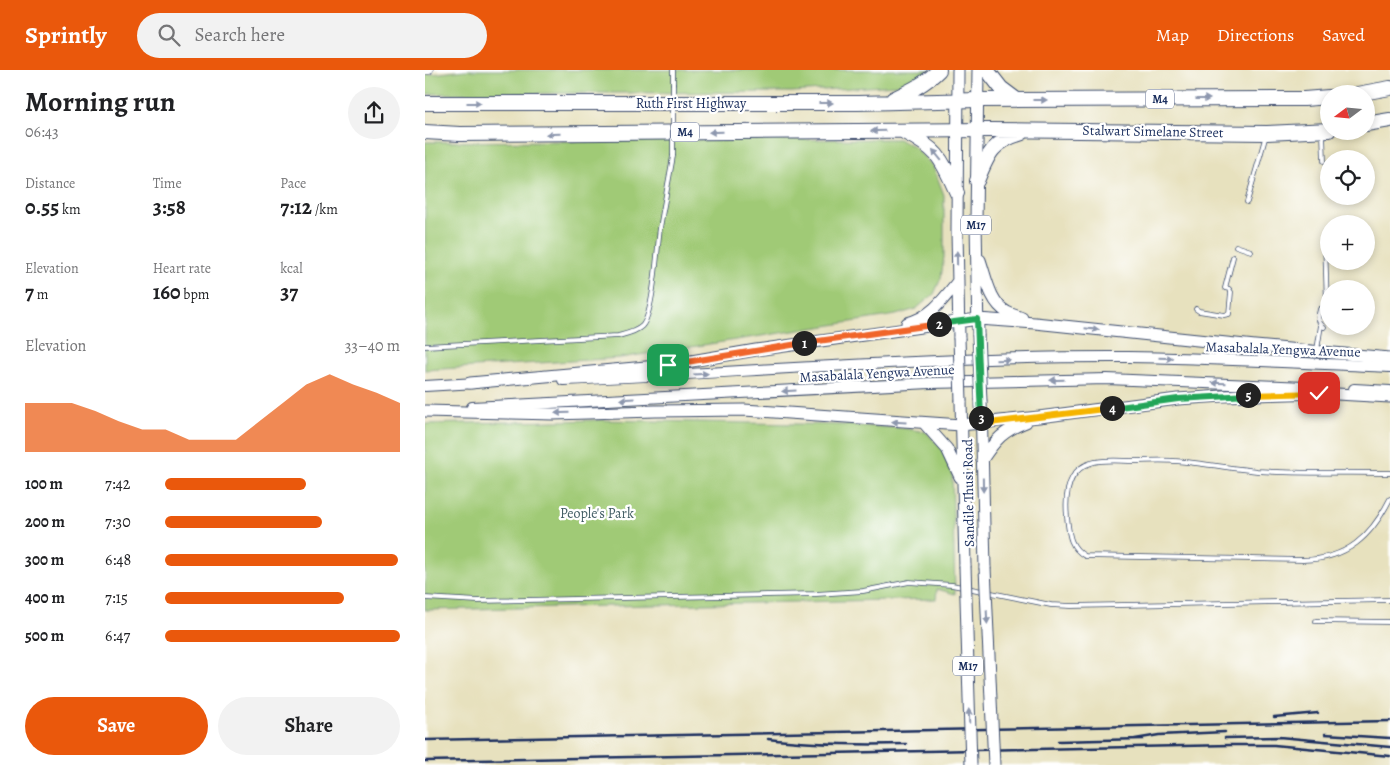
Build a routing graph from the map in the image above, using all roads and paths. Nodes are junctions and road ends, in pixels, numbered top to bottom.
1 (425, 70) edge
2 (429, 70) edge
3 (673, 70) edge
4 (939, 70) edge
5 (958, 70) edge
6 (977, 70) edge
7 (987, 70) edge
8 (1390, 88) edge
9 (1375, 91) edge
10 (1320, 97) edge
11 (958, 100) junction
12 (978, 100) junction
13 (1017, 100) junction
14 (885, 102) junction
15 (425, 103) edge
16 (1390, 120) edge
17 (1375, 122) edge
18 (901, 130) junction
19 (957, 130) junction
20 (977, 130) junction
21 (1032, 130) junction
22 (1320, 130) edge
23 (425, 132) edge
24 (1267, 133) junction
25 (977, 181) junction
26 (957, 193) junction
27 (1247, 202) dead end
28 (1236, 246) dead end
29 (977, 249) junction
30 (1251, 251) dead end
31 (1233, 257) dead end
32 (1326, 270) edge
33 (958, 281) junction
34 (1196, 309) dead end
35 (977, 319) junction
36 (959, 321) junction
37 (1035, 323) junction
38 (854, 336) junction
39 (425, 346) edge
40 (1317, 352) junction
41 (1390, 358) edge
42 (1390, 367) edge
43 (470, 383) junction
44 (425, 386) edge
45 (1390, 391) edge
46 (1390, 397) edge
47 (425, 411) edge
48 (1039, 417) junction
49 (924, 423) junction
50 (981, 424) junction
51 (961, 425) junction
52 (982, 460) junction
53 (1390, 473) edge
54 (963, 484) junction
55 (1390, 499) edge
56 (425, 598) edge
57 (1390, 600) edge
58 (1315, 621) dead end
59 (1390, 622) edge
60 (971, 765) edge
61 (994, 765) edge

1 - 2 street
3 - 39 lane, bridge
4 - 14 highway
5 - 11 main road, Sandile Thusi Road / M17
6 - 12 main road, Sandile Thusi Road / M17
7 - 13 highway
8 - 9 highway
13 -> 10 highway, M4
11 - 12 highway, M4
11 - 14 highway, Ruth First Highway / M4
11 - 19 main road, Sandile Thusi Road / M17
12 - 13 highway, M4
12 - 20 main road, Sandile Thusi Road / M17
15 -> 14 highway, Ruth First Highway / M4
16 - 17 highway
18 - 19 highway, Ruth First Highway / M4
18 -> 23 highway, Ruth First Highway / M4
26 -> 18 highway
19 - 20 highway, M4
19 - 26 main road, Sandile Thusi Road / M17
20 - 21 highway, Stalwart Simelane Street / M4
20 - 25 main road, Sandile Thusi Road / M17
21 - 24 highway, Stalwart Simelane Street / M4
21 - 25 highway
22 - 24 highway, Stalwart Simelane Street / M4
24 - 27 lane
25 - 29 main road, Sandile Thusi Road / M17
33 -> 26 main road, Sandile Thusi Road / M17
28 - 30 lane
29 - 35 main road, Sandile Thusi Road / M17
29 - 37 main road
31 - 34 lane
32 - 40 lane
33 - 36 main road, Sandile Thusi Road / M17
33 - 38 main road
35 - 36 main road
35 - 37 main road
35 - 50 main road, Sandile Thusi Road / M17, bridge
36 - 38 main road
36 - 51 main road, Sandile Thusi Road / M17, bridge
37 -> 40 main road
38 - 43 main road
40 - 41 main road
43 -> 42 main road, Masabalala Yengwa Avenue
43 - 44 main road, Masabalala Yengwa Avenue
45 -> 47 main road, Masabalala Yengwa Avenue
46 - 48 main road
49 -> 47 main road
48 - 50 main road
48 - 52 main road
49 - 51 main road
49 - 54 main road
50 - 51 main road
50 - 52 main road, Sandile Thusi Road / M17
51 - 54 main road, Sandile Thusi Road / M17
52 -> 61 main road, Sandile Thusi Road / M17, bridge
53 - 55 lane
60 -> 54 main road, Sandile Thusi Road / M17, bridge
56 - 57 lane
58 - 59 lane

